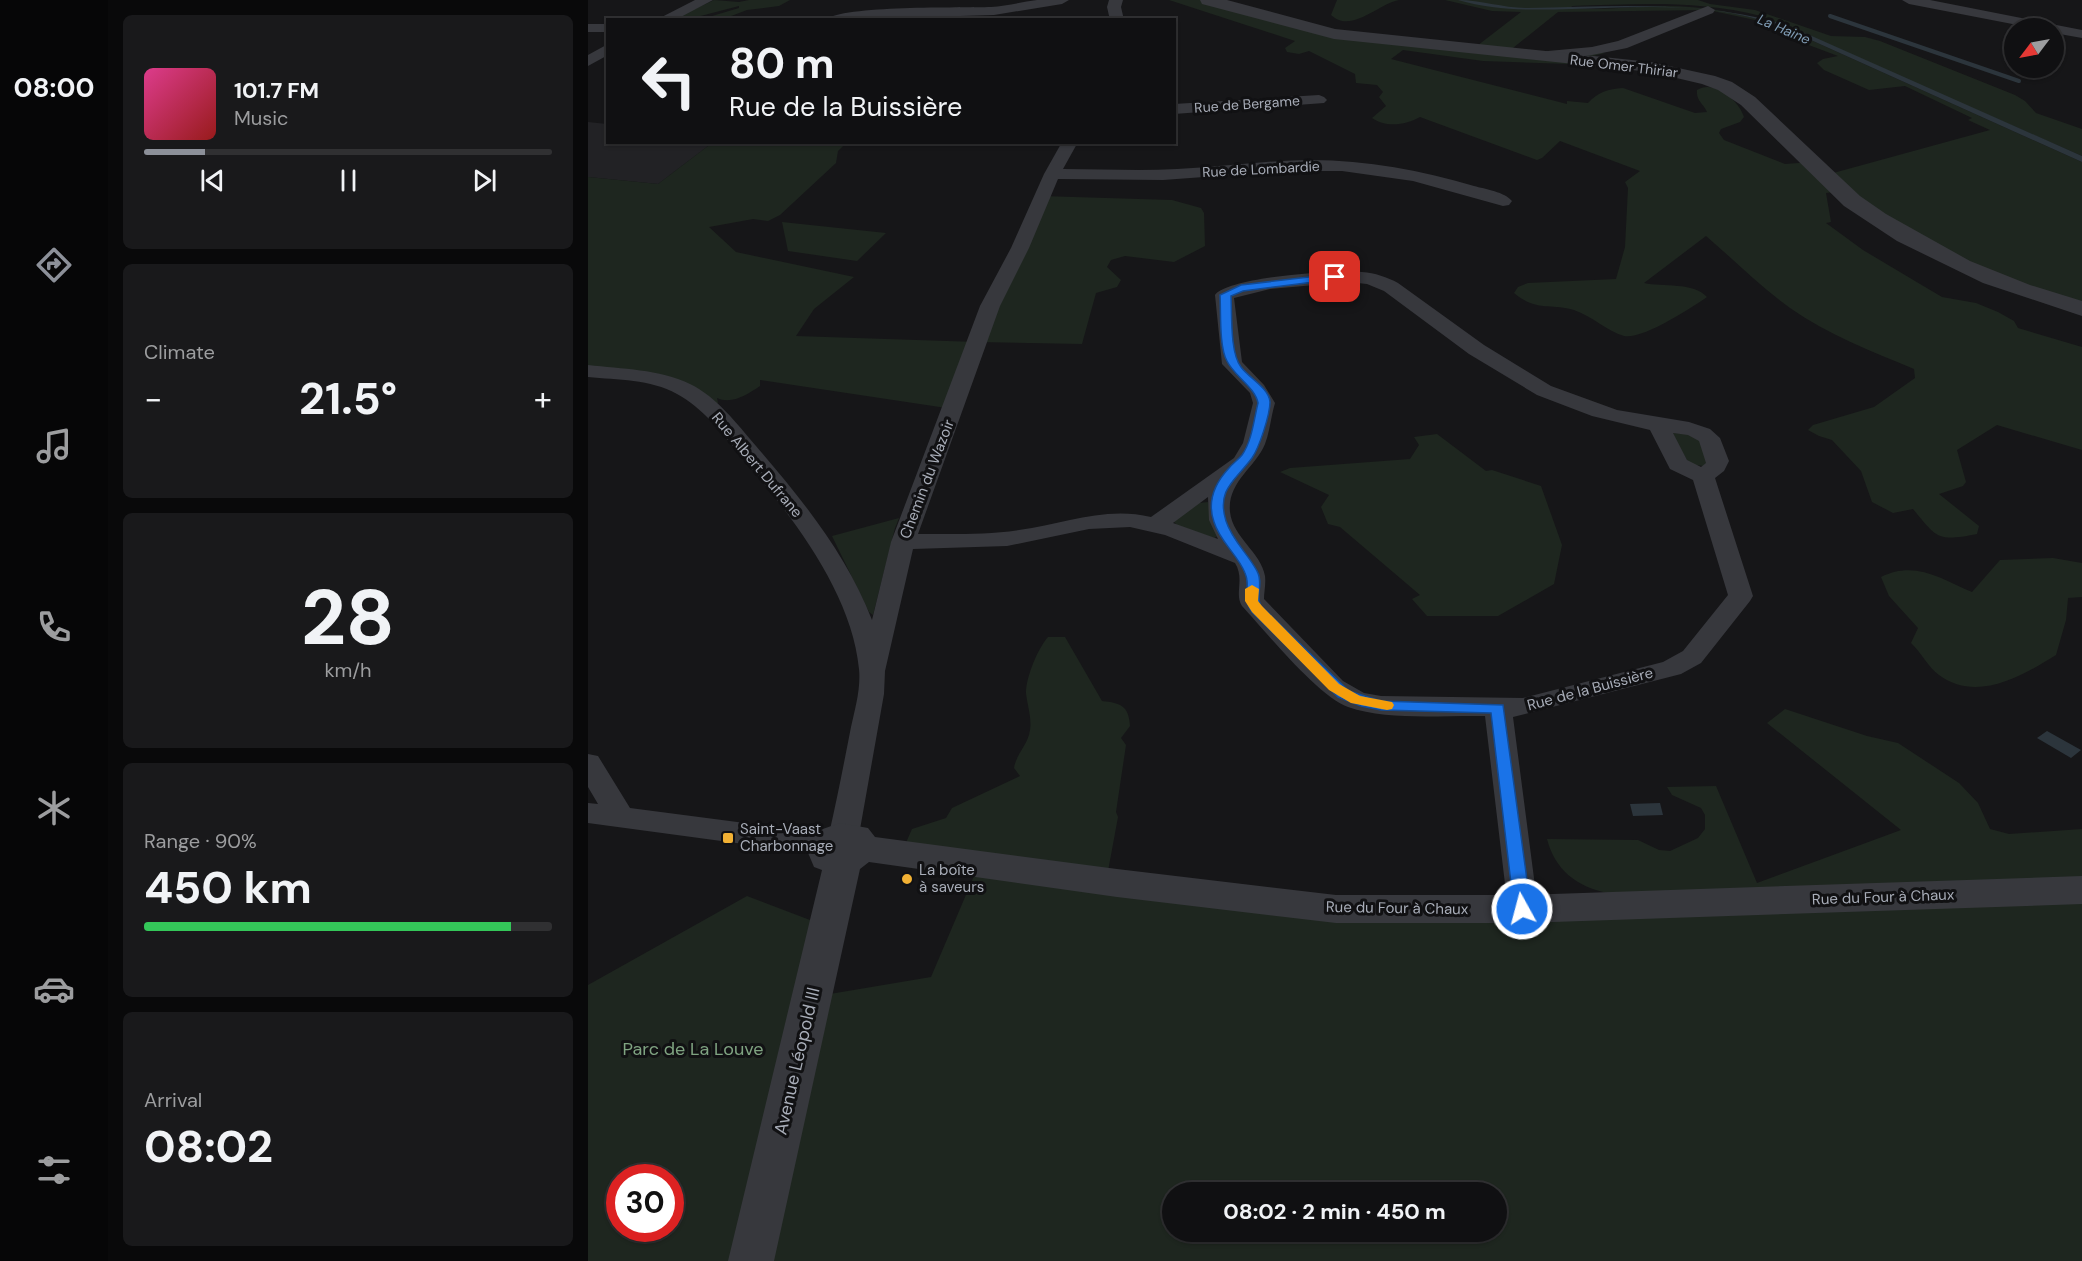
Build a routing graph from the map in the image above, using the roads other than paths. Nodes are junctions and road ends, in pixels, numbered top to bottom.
1 (705, 0) edge
2 (1062, 0) edge
3 (1116, 0) edge
4 (1208, 0) edge
5 (1909, 0) edge
6 (1012, 9) junction
7 (1708, 10) dead end
8 (667, 18) edge
9 (844, 18) edge
10 (993, 18) edge
11 (1116, 18) edge
12 (588, 28) edge
13 (606, 28) edge
14 (2082, 34) edge
15 (606, 49) edge
16 (1537, 56) junction
17 (588, 62) edge
18 (1319, 100) dead end
19 (1176, 109) edge
20 (1069, 144) edge
21 (1052, 174) junction
22 (1503, 201) dead end
23 (2082, 309) edge
24 (588, 371) edge
25 (1658, 425) junction
26 (1233, 471) junction
27 (1703, 476) junction
28 (1156, 524) junction
29 (903, 542) junction
30 (1242, 558) junction
31 (872, 671) junction
32 (1498, 708) junction
33 (588, 763) edge
34 (588, 813) edge
35 (620, 816) junction
36 (588, 825) edge
37 (843, 847) junction
38 (2082, 890) edge
39 (1522, 909) junction
40 (751, 1261) edge

1 - 8 street
2 - 6 street
3 - 11 street
4 - 16 street, Rue Omer Thiriar
5 - 14 street
6 - 9 street
6 - 10 street
7 - 16 street
12 - 13 street
15 - 17 street
16 - 23 street, Rue Omer Thiriar
18 - 19 street, Rue de Bergame
20 - 21 street, Chemin du Wazoir
21 - 22 street, Rue de Lombardie
21 - 29 street, Chemin du Wazoir
24 - 31 street, Rue Albert Dufrane
25 - 26 street, Rue de la Buissière
25 - 27 street
25 - 27 street, Rue de la Buissière
26 - 28 street, Rue de la Buissière
26 - 30 street, Rue de la Buissière
27 - 32 street, Rue de la Buissière
28 - 29 street
28 - 30 street
29 - 31 street, Chemin du Wazoir
30 - 32 street, Rue de la Buissière
31 - 37 street, Chemin du Wazoir
32 - 39 street
33 - 35 street
34 - 35 street
35 - 36 street
35 - 37 street
37 - 39 street, Rue du Four à Chaux
37 - 40 street, Avenue Léopold III
38 - 39 street, Rue du Four à Chaux

